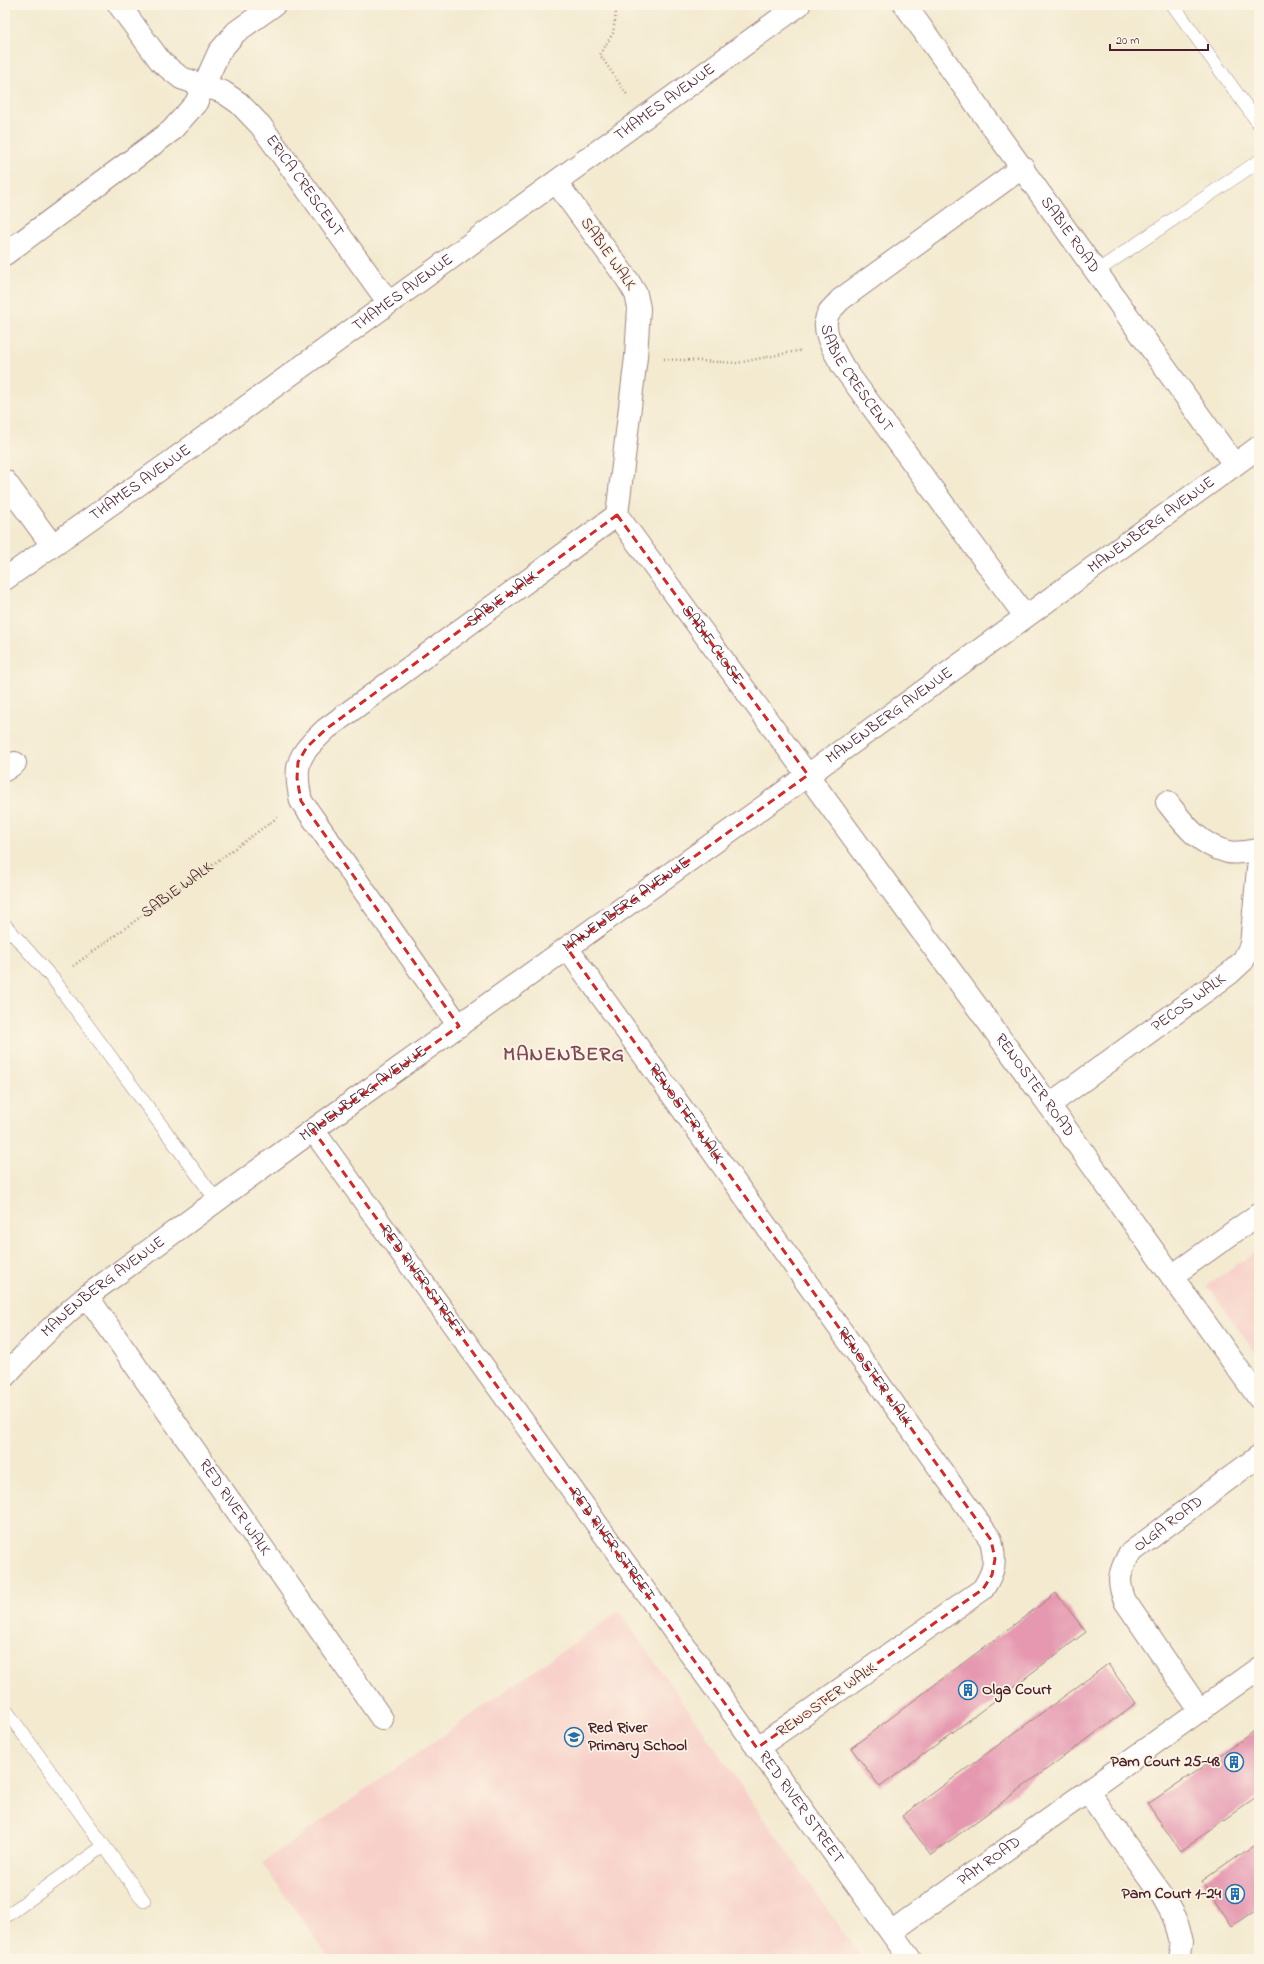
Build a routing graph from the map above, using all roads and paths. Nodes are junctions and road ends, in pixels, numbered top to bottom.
1 (119, 5) edge
2 (274, 5) edge
3 (617, 5) edge
4 (799, 5) edge
5 (905, 5) edge
6 (1173, 5) edge
7 (204, 87) junction
8 (643, 119) junction
9 (1259, 124) edge
10 (1259, 161) edge
11 (1023, 167) junction
12 (556, 182) junction
13 (5, 254) edge
14 (1096, 271) junction
15 (389, 303) junction
16 (830, 344) junction
17 (636, 357) junction
18 (1259, 447) edge
19 (1234, 464) junction
20 (5, 481) edge
21 (617, 515) junction
22 (52, 545) junction
23 (5, 579) edge
24 (1025, 616) junction
25 (808, 775) junction
26 (302, 801) junction
27 (1167, 802) dead end
28 (1259, 850) edge
29 (1259, 858) edge
30 (5, 925) edge
31 (567, 948) junction
32 (54, 980) junction
33 (459, 1026) junction
34 (1049, 1105) junction
35 (313, 1130) junction
36 (217, 1201) junction
37 (1259, 1214) edge
38 (1172, 1276) junction
39 (87, 1296) junction
40 (5, 1376) edge
41 (1259, 1398) edge
42 (1259, 1456) edge
43 (1259, 1668) edge
44 (5, 1709) edge
45 (1200, 1711) junction
46 (382, 1719) dead end
47 (757, 1748) junction
48 (1088, 1792) junction
49 (104, 1846) junction
50 (144, 1901) dead end
51 (5, 1917) edge
52 (891, 1932) junction
53 (910, 1959) edge
54 (1178, 1959) edge

1 - 7 street, ERICA CRESCENT
2 - 7 street
3 - 8 path
4 - 8 street, THAMES AVENUE
5 - 11 street, SABIE ROAD
6 - 9 lane
7 - 13 street
7 - 15 street, ERICA CRESCENT
8 - 12 street, THAMES AVENUE
10 - 14 lane
11 - 14 street, SABIE ROAD
11 - 16 street, SABIE CRESCENT
12 - 15 street, THAMES AVENUE
12 - 17 street, SABIE WALK
14 - 19 street, SABIE ROAD
15 - 22 street, THAMES AVENUE
16 - 17 path
16 - 24 street, SABIE CRESCENT
17 - 21 street, SABIE WALK
18 - 19 street, MANENBERG AVENUE
19 - 24 street, MANENBERG AVENUE
20 - 22 street
21 - 25 street, SABIE CLOSE
21 - 26 street, SABIE WALK
22 - 23 street, THAMES AVENUE
24 - 25 street, MANENBERG AVENUE
25 - 31 street, MANENBERG AVENUE
25 - 34 street, RENOSTER ROAD
26 - 32 path, SABIE WALK
26 - 33 street, SABIE WALK
27 - 28 street
29 - 34 street, PECOS WALK
30 - 32 lane
31 - 33 street, MANENBERG AVENUE
31 - 47 street, RENOSTER WALK
32 - 36 lane
33 - 35 street, MANENBERG AVENUE
34 - 38 street, RENOSTER ROAD
35 - 36 street, MANENBERG AVENUE
35 - 47 street, RED RIVER STREET
36 - 39 street, MANENBERG AVENUE
37 - 38 street
38 - 41 street, RENOSTER ROAD
39 - 40 street, MANENBERG AVENUE
39 - 46 street, RED RIVER WALK
42 - 45 street, OLGA ROAD
43 - 45 street, PAM ROAD
44 - 49 lane
45 - 48 street, PAM ROAD
47 - 52 street, RED RIVER STREET
48 - 52 street, PAM ROAD
48 - 54 street
49 - 50 lane
49 - 51 lane
52 - 53 street, RED RIVER STREET

